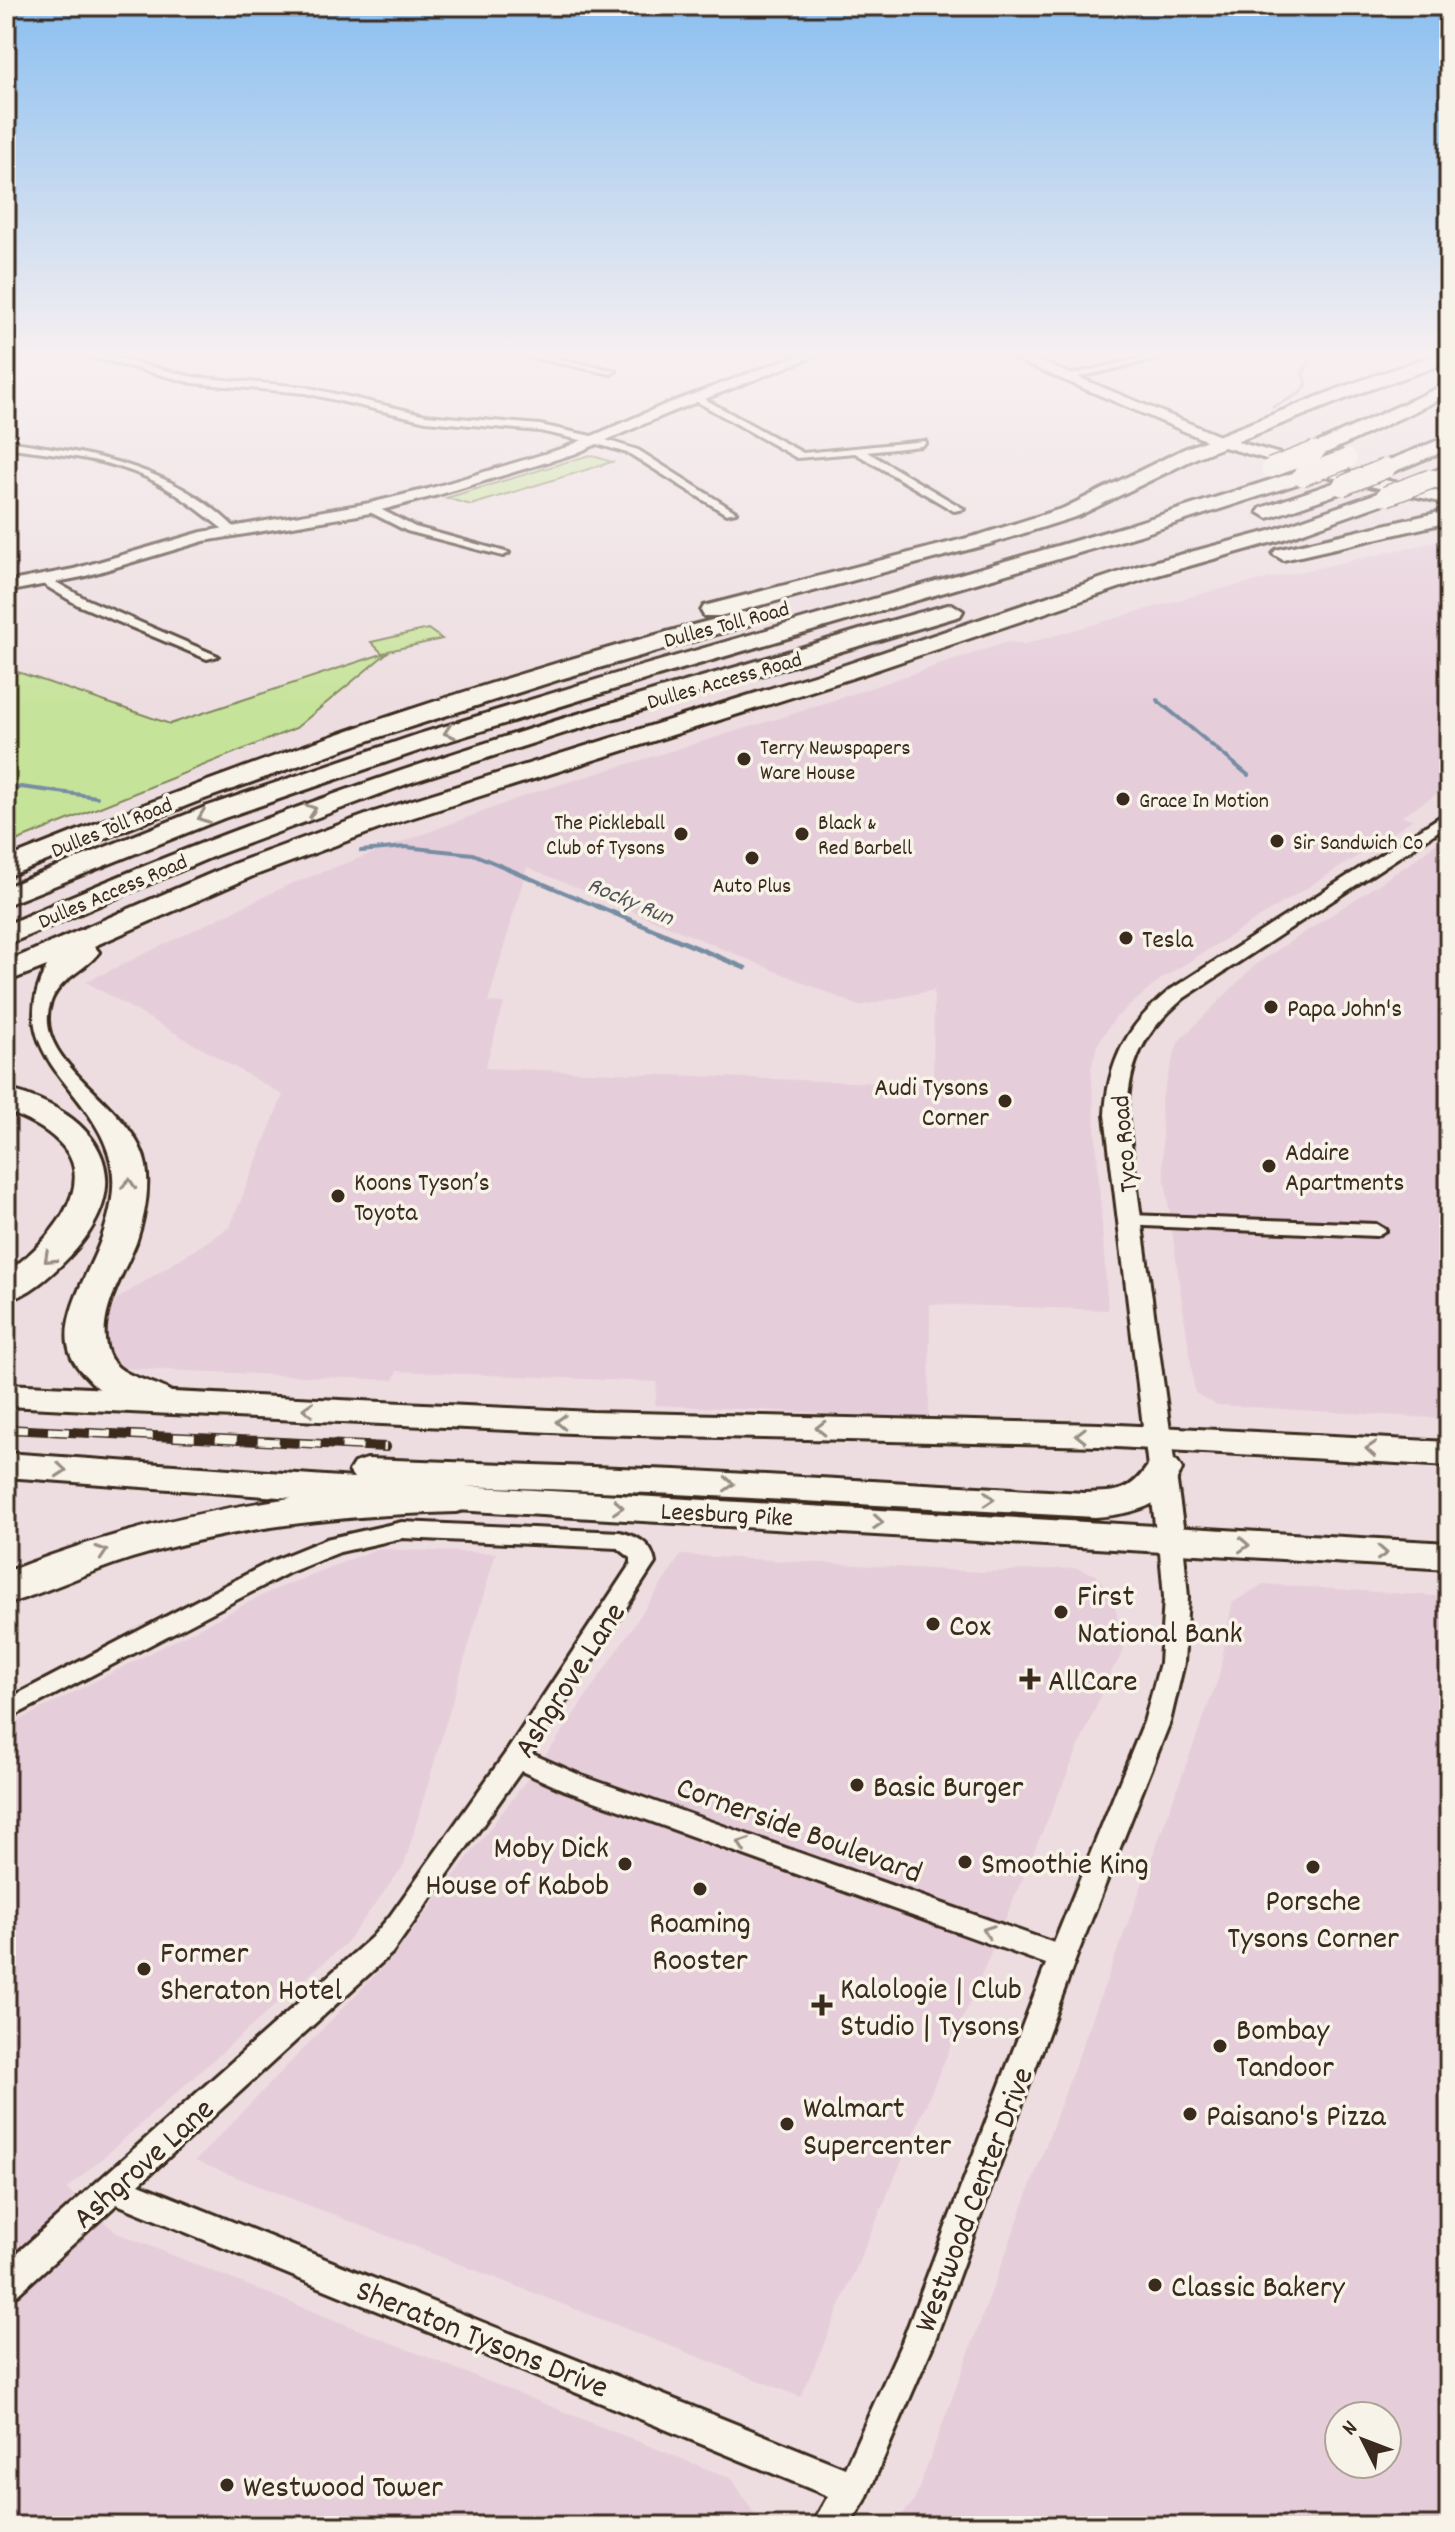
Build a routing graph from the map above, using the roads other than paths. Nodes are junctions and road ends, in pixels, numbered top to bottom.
1 (141, 472) edge
2 (497, 472) edge
3 (666, 472) edge
4 (894, 472) edge
5 (1152, 472) edge
6 (1258, 472) edge
7 (1312, 472) edge
8 (1328, 472) edge
9 (1368, 472) edge
10 (1376, 472) edge
11 (1440, 475) edge
12 (1449, 491) edge
13 (1385, 497) junction
14 (1449, 499) edge
15 (370, 508) junction
16 (958, 509) dead end
17 (730, 512) dead end
18 (1445, 518) edge
19 (1245, 520) dead end
20 (1217, 529) dead end
21 (232, 531) junction
22 (503, 553) dead end
23 (45, 580) junction
24 (6, 587) edge
25 (1038, 596) junction
26 (971, 606) dead end
27 (212, 656) dead end
28 (735, 677) junction
29 (274, 764) junction
30 (1449, 816) edge
31 (383, 818) junction
32 (122, 821) junction
33 (6, 859) edge
34 (6, 869) edge
35 (215, 882) junction
36 (6, 897) edge
37 (6, 936) edge
38 (6, 966) edge
39 (6, 973) edge
40 (6, 1099) edge
41 (1129, 1221) junction
42 (1376, 1230) dead end
43 (67, 1285) dead end
44 (6, 1290) edge
45 (54, 1366) dead end
46 (6, 1395) edge
47 (162, 1402) junction
48 (1162, 1454) junction
49 (1449, 1454) edge
50 (6, 1465) edge
51 (116, 1475) junction
52 (456, 1498) junction
53 (1171, 1541) junction
54 (1449, 1556) edge
55 (14, 1587) edge
56 (6, 1711) edge
57 (516, 1758) junction
58 (1062, 1958) junction
59 (113, 2188) junction
60 (6, 2284) edge
61 (853, 2489) junction
62 (828, 2526) edge

1 - 21 street
2 - 15 main road
3 - 17 street
4 - 16 street
5 - 29 highway
6 - 29 highway, bridge
7 -> 36 highway, Dulles Access Road, bridge
8 - 14 main road
9 - 12 main road
10 - 19 highway, bridge
11 - 13 highway, bridge
13 - 25 highway
13 - 28 highway
15 - 21 main road
15 - 22 street
18 - 31 highway
20 - 25 highway
21 - 23 main road
23 - 24 main road
23 - 27 street
25 - 31 highway
25 - 38 highway
26 - 28 highway, Dulles Access Road
37 -> 28 highway, Dulles Access Road
29 - 32 highway, Dulles Toll Road
30 - 41 street, Tyco Road
31 - 35 highway
32 - 33 highway
32 - 34 highway, Dulles Toll Road
35 - 39 highway
43 -> 35 highway
40 -> 44 highway
41 - 42 street
41 - 48 street, Tyco Road
45 - 47 highway
46 - 47 highway
48 -> 47 highway
49 -> 48 highway
51 -> 48 highway
48 - 53 street, Tyco Road
50 -> 51 highway, Leesburg Pike
51 - 52 highway, Leesburg Pike
52 -> 53 highway, Leesburg Pike
55 -> 52 highway
53 -> 54 highway, Leesburg Pike
53 - 58 street, Westwood Center Drive
56 - 57 street, Ashgrove Lane
58 -> 57 street, Cornerside Boulevard
57 - 59 street, Ashgrove Lane
58 - 61 street, Westwood Center Drive
59 - 60 street, Ashgrove Lane
59 - 61 street, Sheraton Tysons Drive
61 - 62 street, Westwood Center Drive

